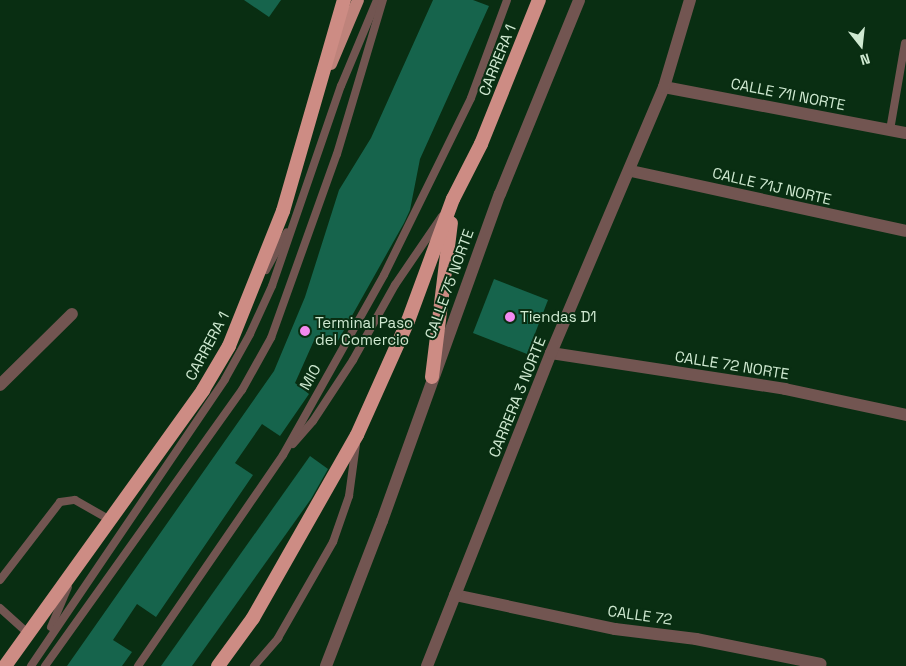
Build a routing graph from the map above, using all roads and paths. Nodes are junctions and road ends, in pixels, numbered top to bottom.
1 (344, 0) edge
2 (358, 0) edge
3 (377, 0) edge
4 (383, 0) edge
5 (507, 0) edge
6 (539, 0) edge
7 (579, 0) edge
8 (690, 0) edge
9 (905, 43) edge
10 (664, 87) junction
11 (319, 92) junction
12 (890, 130) junction
13 (906, 134) edge
14 (631, 171) junction
15 (453, 200) junction
16 (297, 215) junction
17 (906, 231) edge
18 (252, 294) junction
19 (72, 314) dead end
20 (551, 353) junction
21 (432, 377) junction
22 (0, 385) edge
23 (906, 415) edge
24 (357, 435) junction
25 (283, 455) junction
26 (110, 520) junction
27 (76, 569) junction
28 (0, 580) edge
29 (455, 595) junction
30 (0, 608) edge
31 (28, 634) junction
32 (43, 646) junction
33 (821, 664) dead end
34 (5, 666) edge
35 (31, 666) edge
36 (45, 666) edge
37 (138, 666) edge
38 (218, 666) edge
39 (254, 666) edge
40 (326, 666) edge
41 (427, 666) edge

1 - 11 highway
2 - 11 main road, CARRERA 1
3 - 16 lane
4 - 36 lane
5 - 25 lane, MIO
6 - 15 highway, CARRERA 1
7 - 21 street, CALLE 75 NORTE
8 - 10 street, CARRERA 3 NORTE
9 - 12 lane
10 - 12 street, CALLE 71I NORTE
10 - 14 street, CARRERA 3 NORTE
11 - 18 highway, CARRERA 1
12 - 13 street, CALLE 71I NORTE
14 - 17 street, CALLE 71J NORTE
14 - 20 street, CARRERA 3 NORTE
15 - 21 highway
15 - 24 highway, CARRERA 1
15 - 25 lane
16 - 18 lane
16 - 32 lane
18 - 26 highway, CARRERA 1
19 - 22 street
20 - 23 street, CALLE 72 NORTE
20 - 29 street, CARRERA 3 NORTE
21 - 40 street, CALLE 75 NORTE
24 - 38 highway, CARRERA 1
24 - 39 lane
25 - 37 lane, MIO
26 - 27 highway, CARRERA 1
26 - 28 lane
27 - 31 highway, CARRERA 1
27 - 32 lane
29 - 33 street, CALLE 72
29 - 41 street, CARRERA 3 NORTE
30 - 31 lane
31 - 34 highway, CARRERA 1
32 - 35 lane

